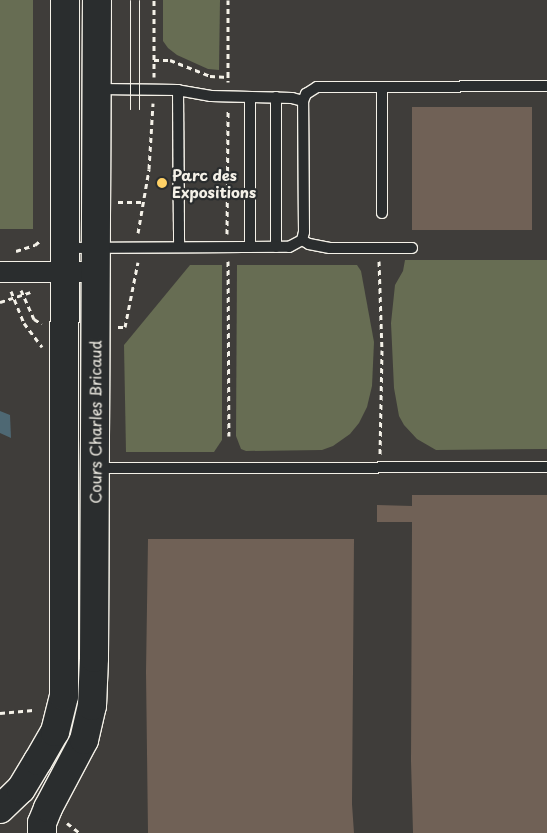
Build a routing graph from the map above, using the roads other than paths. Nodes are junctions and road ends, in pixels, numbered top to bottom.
1 (65, 0) edge
2 (98, 0) edge
3 (547, 86) edge
4 (382, 87) junction
5 (98, 88) junction
6 (178, 90) junction
7 (250, 97) junction
8 (276, 97) junction
9 (303, 101) junction
10 (382, 213) dead end
11 (302, 240) junction
12 (179, 247) junction
13 (250, 247) junction
14 (276, 248) junction
15 (412, 248) dead end
16 (65, 260) junction
17 (96, 260) junction
18 (4, 272) edge
19 (547, 467) edge
20 (95, 468) junction
21 (0, 809) edge
22 (42, 833) edge

1 - 16 main road, Cours Charles Bricaud
2 - 5 main road, Cours Charles Bricaud
3 - 4 lane
4 - 9 lane
4 - 10 lane
5 - 6 lane
5 - 17 main road, Cours Charles Bricaud
6 - 7 lane
6 - 12 lane
7 - 8 lane
7 - 13 lane
8 - 9 lane
8 - 14 lane
9 - 11 lane
11 - 14 lane
11 - 15 lane
12 - 13 lane
12 - 17 lane
13 - 14 lane
16 - 17 street
16 - 18 street
16 - 21 main road, Cours Charles Bricaud
17 - 20 main road, Cours Charles Bricaud
19 - 20 lane
20 - 22 main road, Cours Charles Bricaud

